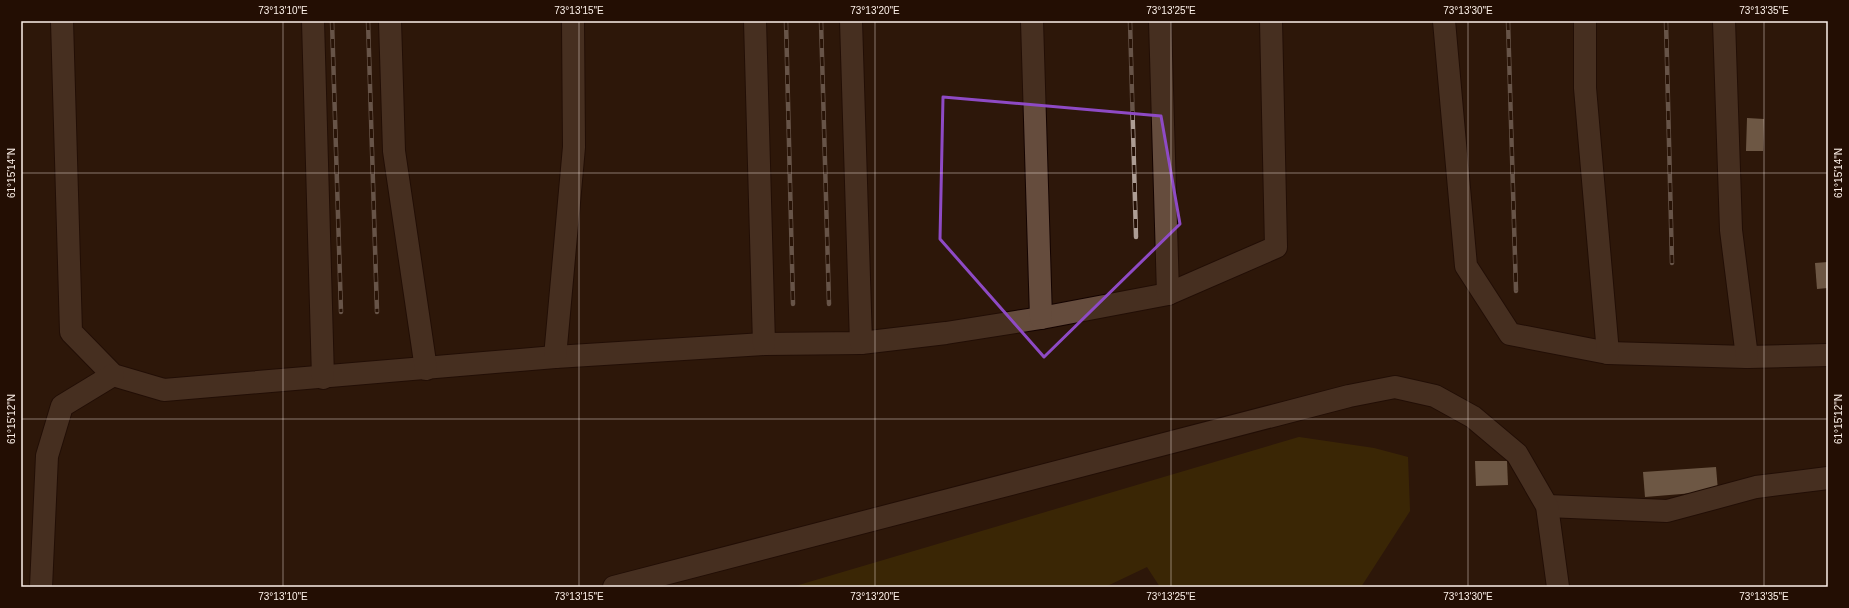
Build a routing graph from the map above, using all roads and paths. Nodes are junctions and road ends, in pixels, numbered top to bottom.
1 (62, 21) edge
2 (313, 21) edge
3 (390, 21) edge
4 (572, 21) edge
5 (755, 21) edge
6 (851, 21) edge
7 (1032, 21) edge
8 (1160, 21) edge
9 (1271, 21) edge
10 (1444, 21) edge
11 (1585, 21) edge
12 (1724, 21) edge
13 (1168, 294) junction
14 (1041, 318) junction
15 (861, 343) junction
16 (764, 344) junction
17 (1608, 353) junction
18 (1828, 355) edge
19 (555, 357) junction
20 (1747, 357) junction
21 (426, 369) junction
22 (113, 375) junction
23 (323, 378) junction
24 (1828, 478) edge
25 (1548, 506) junction
26 (40, 587) edge
27 (614, 587) edge
28 (1558, 587) edge

1 - 22 lane
2 - 23 lane
3 - 21 lane
4 - 19 lane
5 - 16 lane
6 - 15 lane
7 - 14 lane
8 - 13 lane
9 - 13 lane
10 - 17 lane
11 - 17 lane
12 - 20 lane
13 - 14 lane
14 - 15 lane
15 - 16 lane
16 - 19 lane
17 - 20 lane
18 - 20 lane
19 - 21 lane
21 - 23 lane
22 - 23 lane
22 - 26 lane
24 - 25 lane
25 - 27 lane
25 - 28 lane

